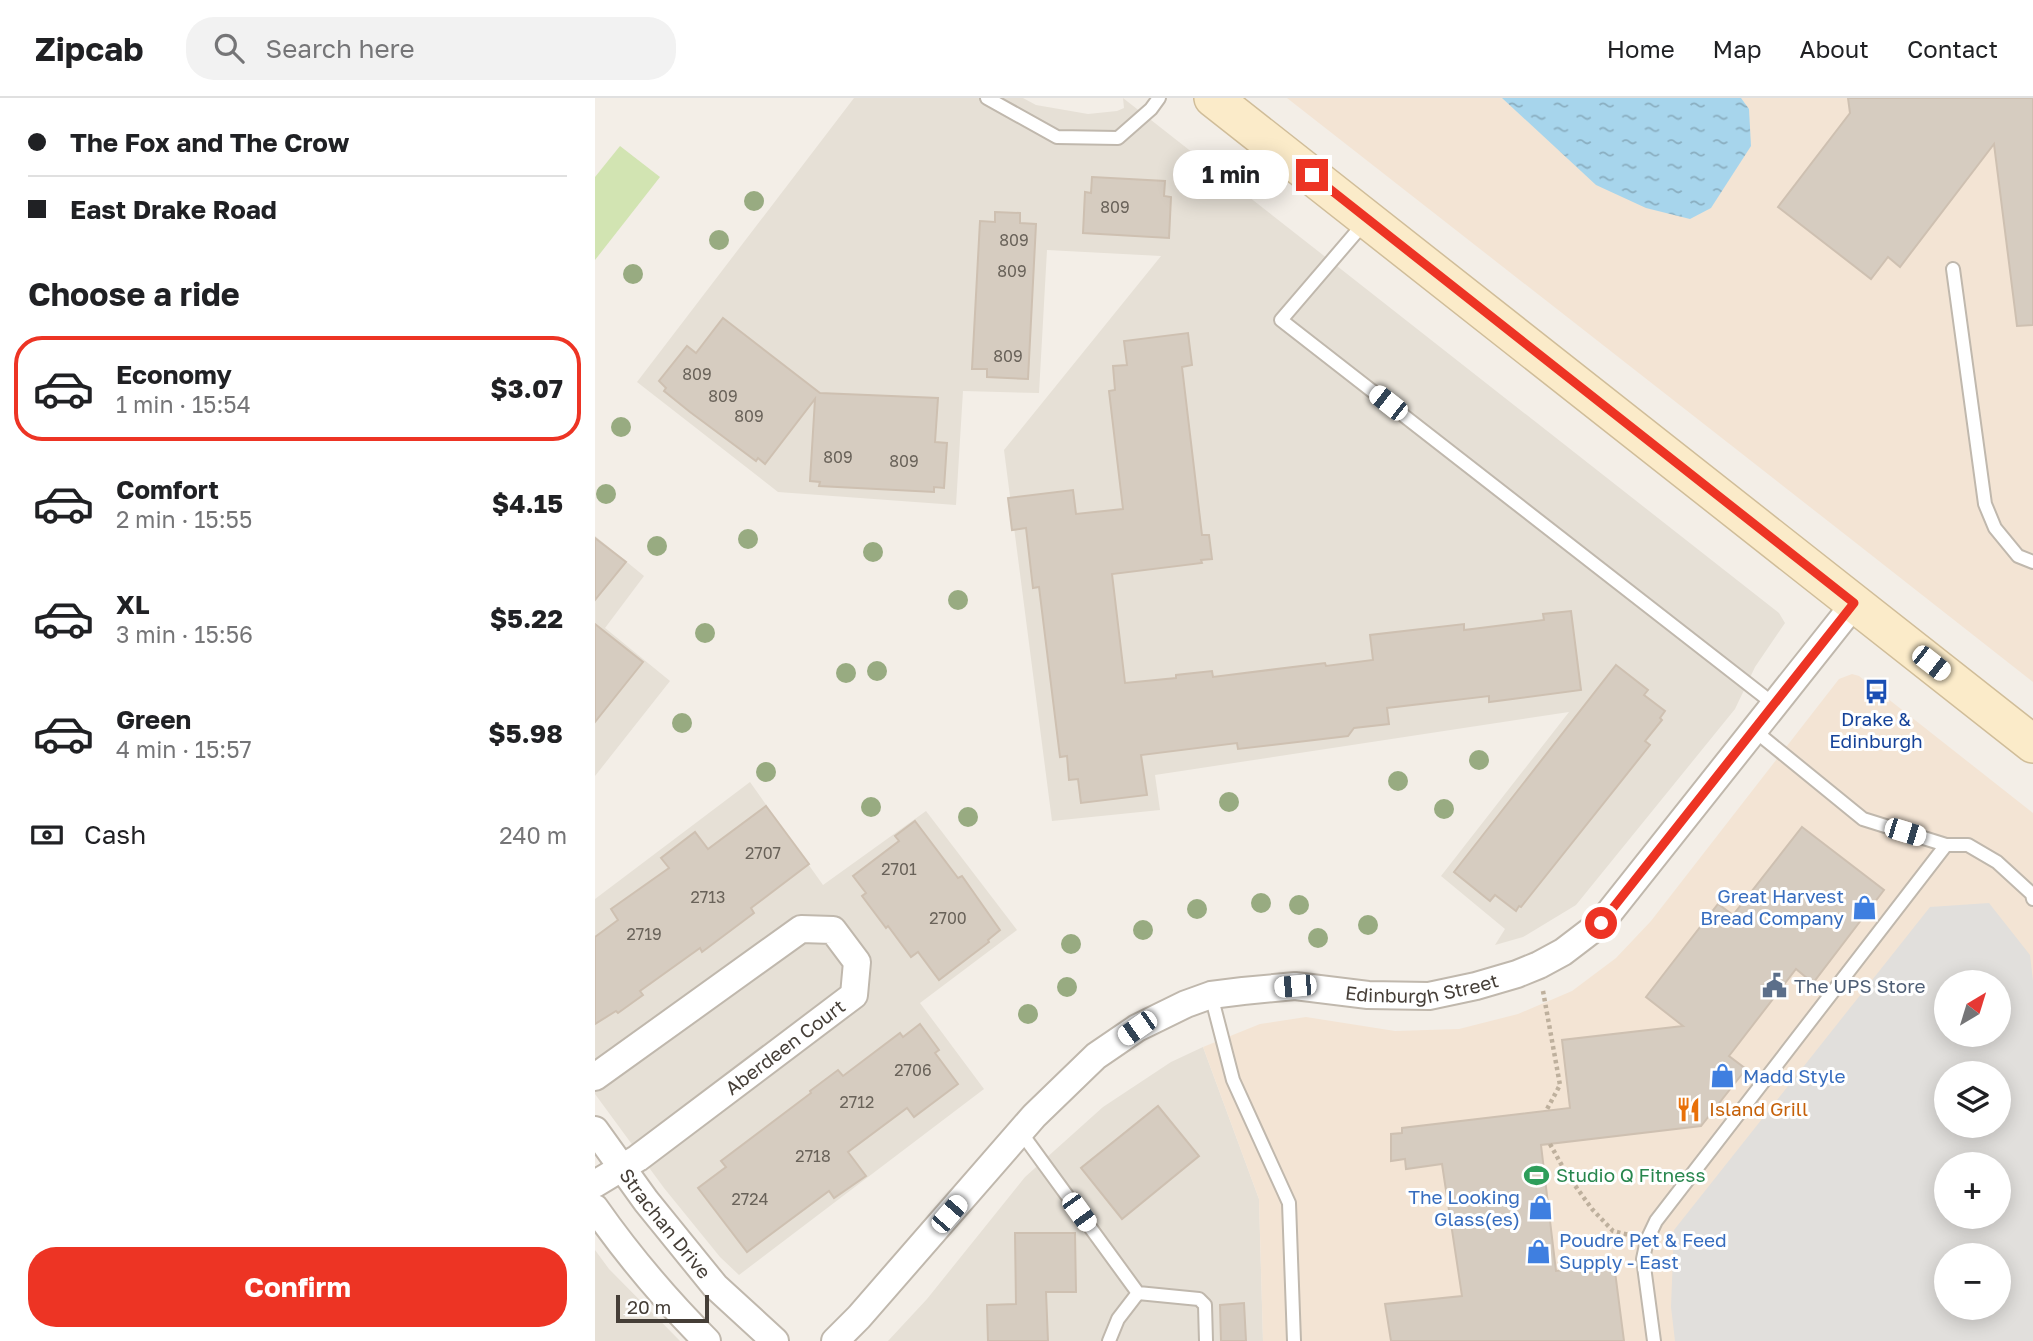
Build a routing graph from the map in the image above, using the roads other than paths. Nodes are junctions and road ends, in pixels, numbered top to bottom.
1 (987, 98) edge
2 (1159, 98) edge
3 (1213, 98) edge
4 (1367, 219) junction
5 (1953, 269) dead end
6 (2033, 562) edge
7 (1854, 603) junction
8 (1775, 705) junction
9 (1755, 731) junction
10 (2033, 744) edge
11 (1946, 845) junction
12 (2033, 899) edge
13 (1211, 995) junction
14 (595, 1077) edge
15 (595, 1130) edge
16 (1020, 1131) junction
17 (623, 1168) junction
18 (595, 1184) edge
19 (595, 1208) edge
20 (1138, 1293) junction
21 (707, 1341) edge
22 (775, 1341) edge
23 (835, 1341) edge
24 (1109, 1341) edge
25 (1206, 1341) edge
26 (1294, 1341) edge
27 (1654, 1341) edge

1 - 2 lane
3 - 4 main road
4 - 7 main road
4 - 8 lane
5 - 6 lane
7 - 8 street, Edinburgh Street
7 - 10 main road
8 - 9 street, Edinburgh Street
9 - 11 lane
9 - 13 street, Edinburgh Street
11 - 12 lane
11 - 27 lane
13 - 16 street, Edinburgh Street
13 - 26 lane
14 - 17 street, Aberdeen Court
15 - 17 street, Strachan Drive
16 - 20 lane
16 - 23 street, Edinburgh Street
17 - 18 street, Aberdeen Court
17 - 22 street, Strachan Drive
19 - 21 street
20 - 24 lane
20 - 25 lane

